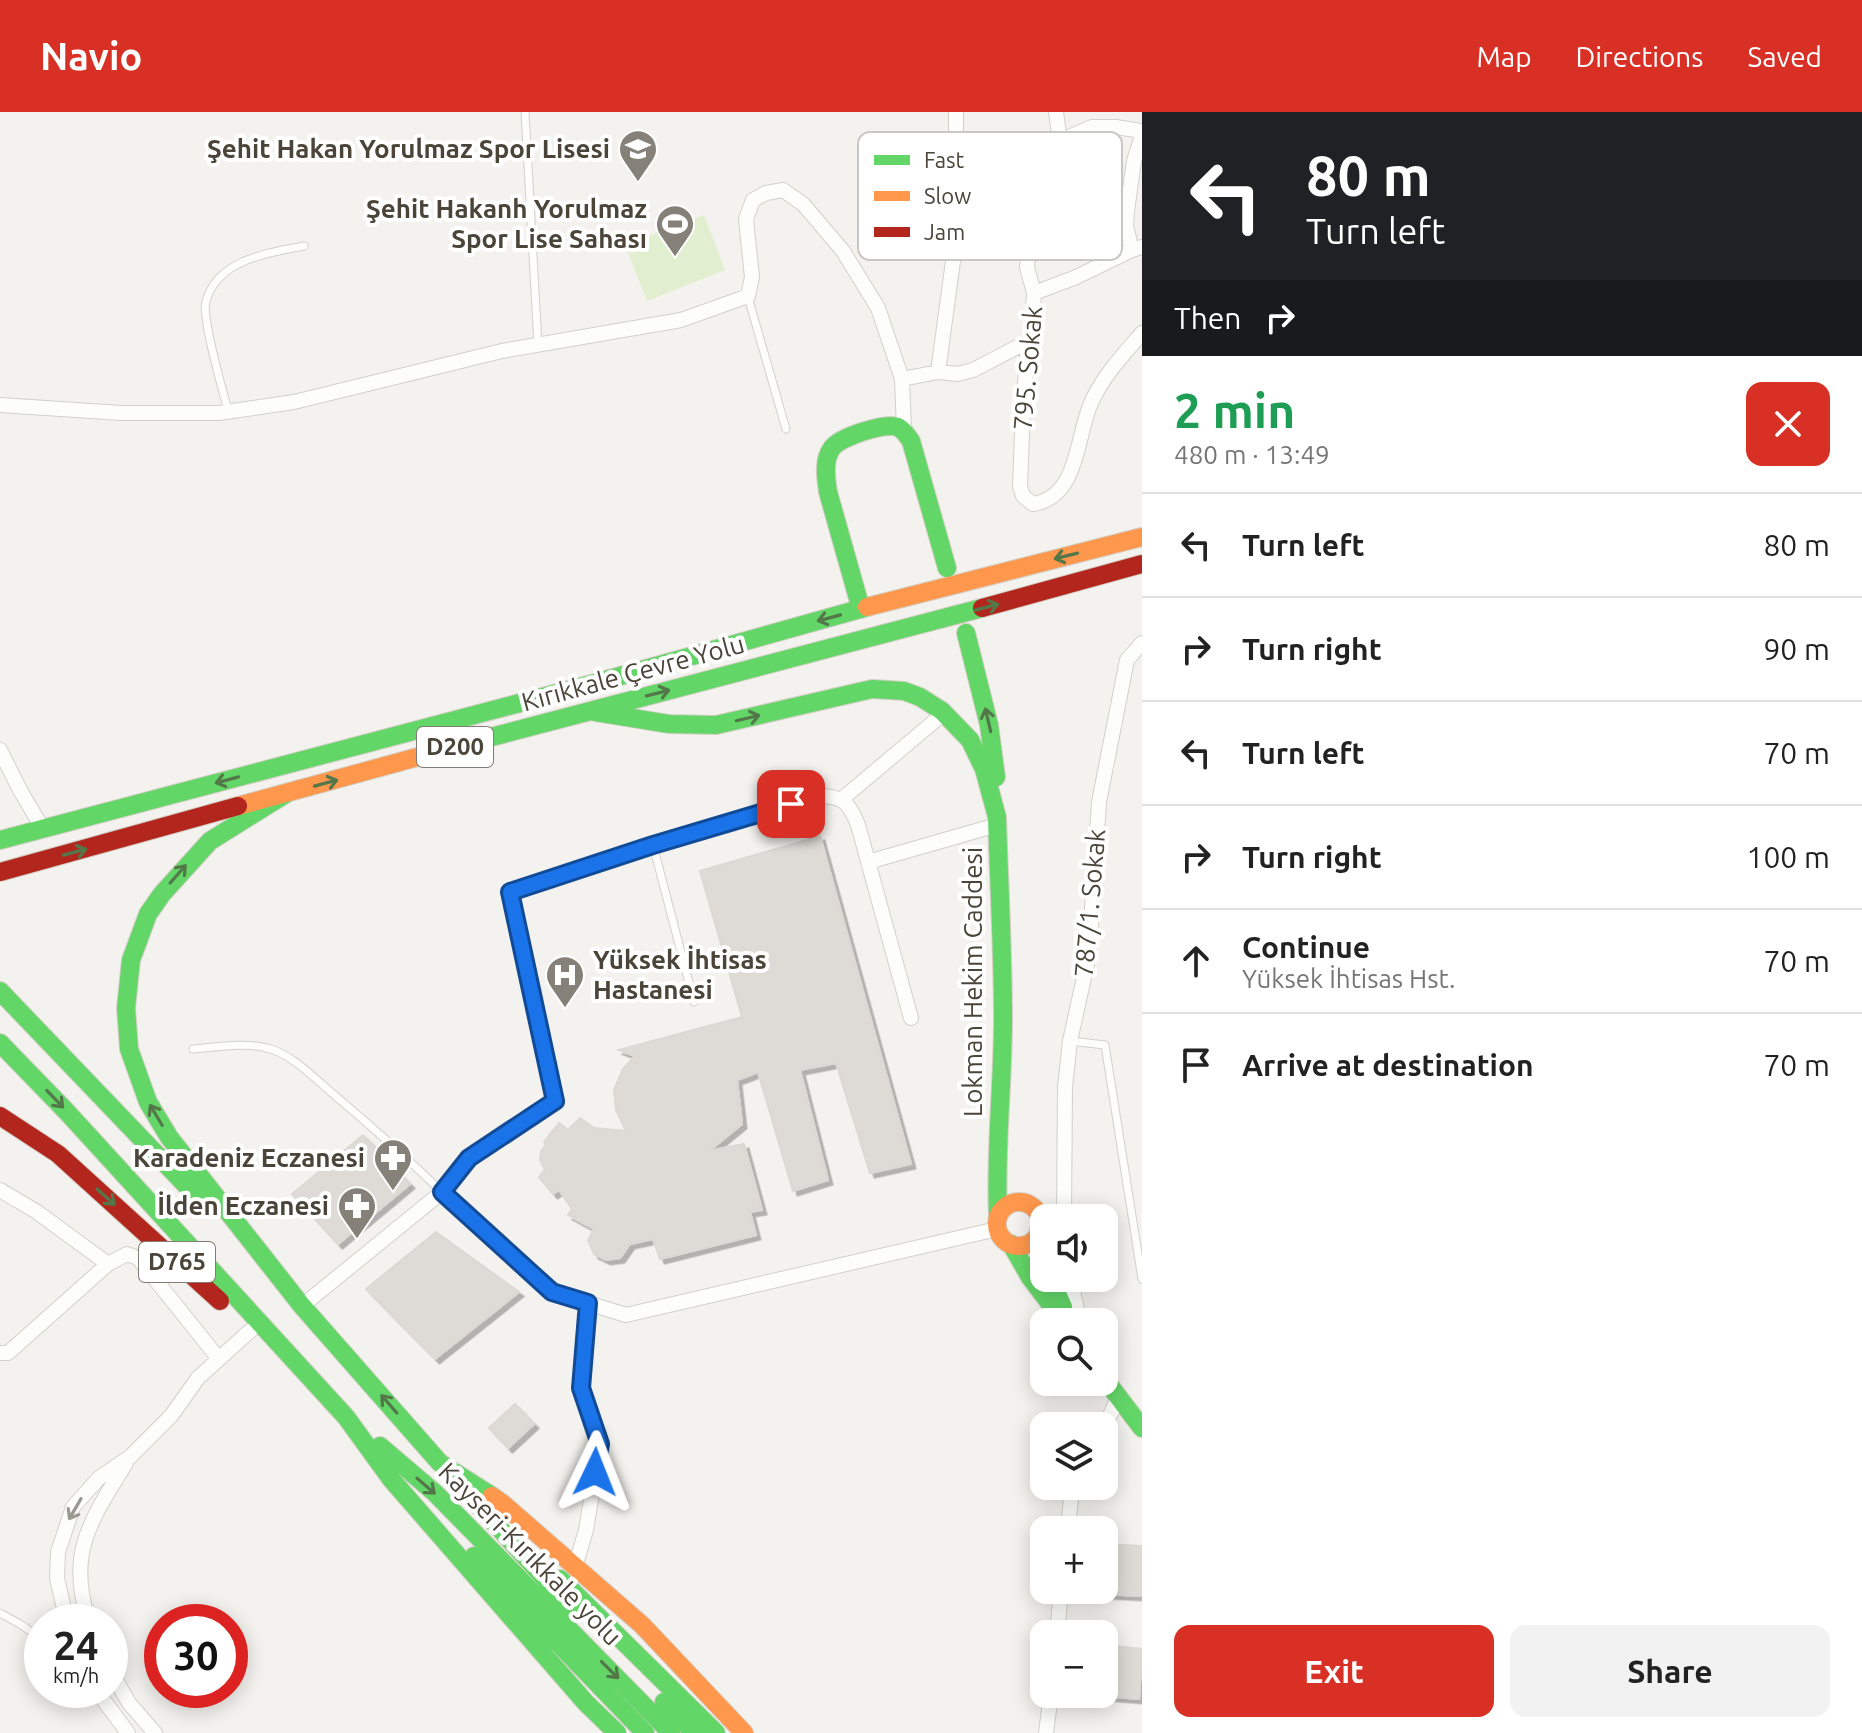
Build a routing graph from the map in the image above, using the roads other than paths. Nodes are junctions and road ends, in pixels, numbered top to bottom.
1 (525, 112) edge
2 (1056, 112) edge
3 (1059, 132) edge
4 (1081, 132) edge
5 (1142, 134) edge
6 (304, 246) dead end
7 (1137, 248) edge
8 (953, 260) edge
9 (1028, 260) edge
10 (1112, 260) edge
11 (1034, 293) junction
12 (748, 296) junction
13 (1142, 333) edge
14 (1029, 341) junction
15 (538, 345) junction
16 (938, 372) junction
17 (902, 379) junction
18 (0, 405) edge
19 (228, 411) junction
20 (786, 429) dead end
21 (904, 430) junction
22 (1142, 537) edge
23 (1142, 564) edge
24 (947, 568) dead end
25 (861, 609) junction
26 (966, 633) dead end
27 (1142, 643) edge
28 (978, 680) junction
29 (588, 710) junction
30 (943, 714) junction
31 (0, 750) edge
32 (287, 793) junction
33 (842, 799) junction
34 (997, 821) junction
35 (43, 829) junction
36 (0, 840) edge
37 (653, 845) junction
38 (868, 862) junction
39 (0, 872) edge
40 (0, 991) edge
41 (694, 1002) dead end
42 (911, 1018) dead end
43 (1070, 1041) junction
44 (0, 1043) edge
45 (193, 1049) dead end
46 (555, 1101) joint
47 (0, 1116) edge
48 (999, 1147) junction
49 (0, 1190) edge
50 (442, 1192) junction
51 (1020, 1202) junction
52 (1064, 1204) edge
53 (1030, 1206) edge
54 (998, 1222) junction
55 (1030, 1242) edge
56 (1011, 1244) junction
57 (108, 1264) junction
58 (1142, 1279) edge
59 (588, 1303) junction
60 (302, 1306) junction
61 (1055, 1308) edge
62 (251, 1330) junction
63 (0, 1353) edge
64 (219, 1359) junction
65 (1118, 1398) joint
66 (1111, 1412) edge
67 (346, 1417) junction
68 (1142, 1428) edge
69 (131, 1456) junction
70 (440, 1463) junction
71 (391, 1479) junction
72 (575, 1567) junction
73 (63, 1604) edge
74 (84, 1604) edge
75 (0, 1613) edge
76 (24, 1627) edge
77 (128, 1701) edge
78 (109, 1708) edge
79 (1049, 1708) edge
80 (706, 1731) edge
81 (128, 1733) edge
82 (155, 1733) edge
83 (617, 1733) edge
84 (645, 1733) edge
85 (671, 1733) edge
86 (744, 1733) edge
87 (1046, 1733) edge

1 - 15 lane
2 - 3 street
4 - 5 street
5 - 7 street
6 - 19 lane
8 - 16 street
9 - 11 street
10 - 11 street, 795. Sokak
11 - 14 street, 795. Sokak
12 - 15 street
12 - 17 street
12 - 20 lane
13 - 14 street, 795. Sokak
14 - 16 street
15 - 19 street
16 - 17 street
17 - 21 street
18 - 19 street
21 - 24 main road
21 - 25 main road
22 -> 25 main road, Kırıkkale Çevre Yolu / D200
29 -> 23 main road, Kırıkkale Çevre Yolu / D200
25 -> 35 main road, Kırıkkale Çevre Yolu / D200
26 - 28 main road
27 - 43 street, 787/1. Sokak
28 - 30 main road
34 -> 28 main road
29 -> 30 main road
32 -> 29 main road, Kırıkkale Çevre Yolu / D200
30 - 33 street
30 - 34 main road
31 - 35 street
39 -> 32 main road, Kırıkkale Çevre Yolu / D200
60 -> 32 main road
33 - 37 street
33 - 38 street
34 - 38 street
34 - 48 main road, Lokman Hekim Caddesi
35 - 36 main road, Kırıkkale Çevre Yolu / D200
37 - 41 lane
37 - 46 lane
38 - 42 street
40 - 60 main road, D765
43 - 52 street, 787/1. Sokak
43 - 58 lane
44 -> 67 main road
45 - 50 lane
46 - 50 street
47 -> 62 main road, D765
48 - 51 main road
48 - 54 main road, Lokman Hekim Caddesi
49 - 57 street
50 - 59 street
50 - 60 street
51 - 53 main road
51 - 54 main road
54 - 56 main road
54 - 59 street
55 - 56 main road
56 - 61 main road
57 - 63 street
57 - 64 street
59 - 72 street
70 -> 60 main road
62 - 64 street
62 - 67 main road, D765
64 - 69 street
65 - 66 street
65 - 68 main road
67 - 71 main road
67 -> 85 main road, Kayseri-Kırıkkale yolu / D765
69 -> 73 street
69 - 74 street
70 - 72 main road
70 - 80 main road, Kayseri-Kırıkkale yolu
71 - 83 main road
71 - 84 main road
72 - 86 main road
75 - 76 lane
77 - 82 street
78 - 81 street
79 - 87 street

